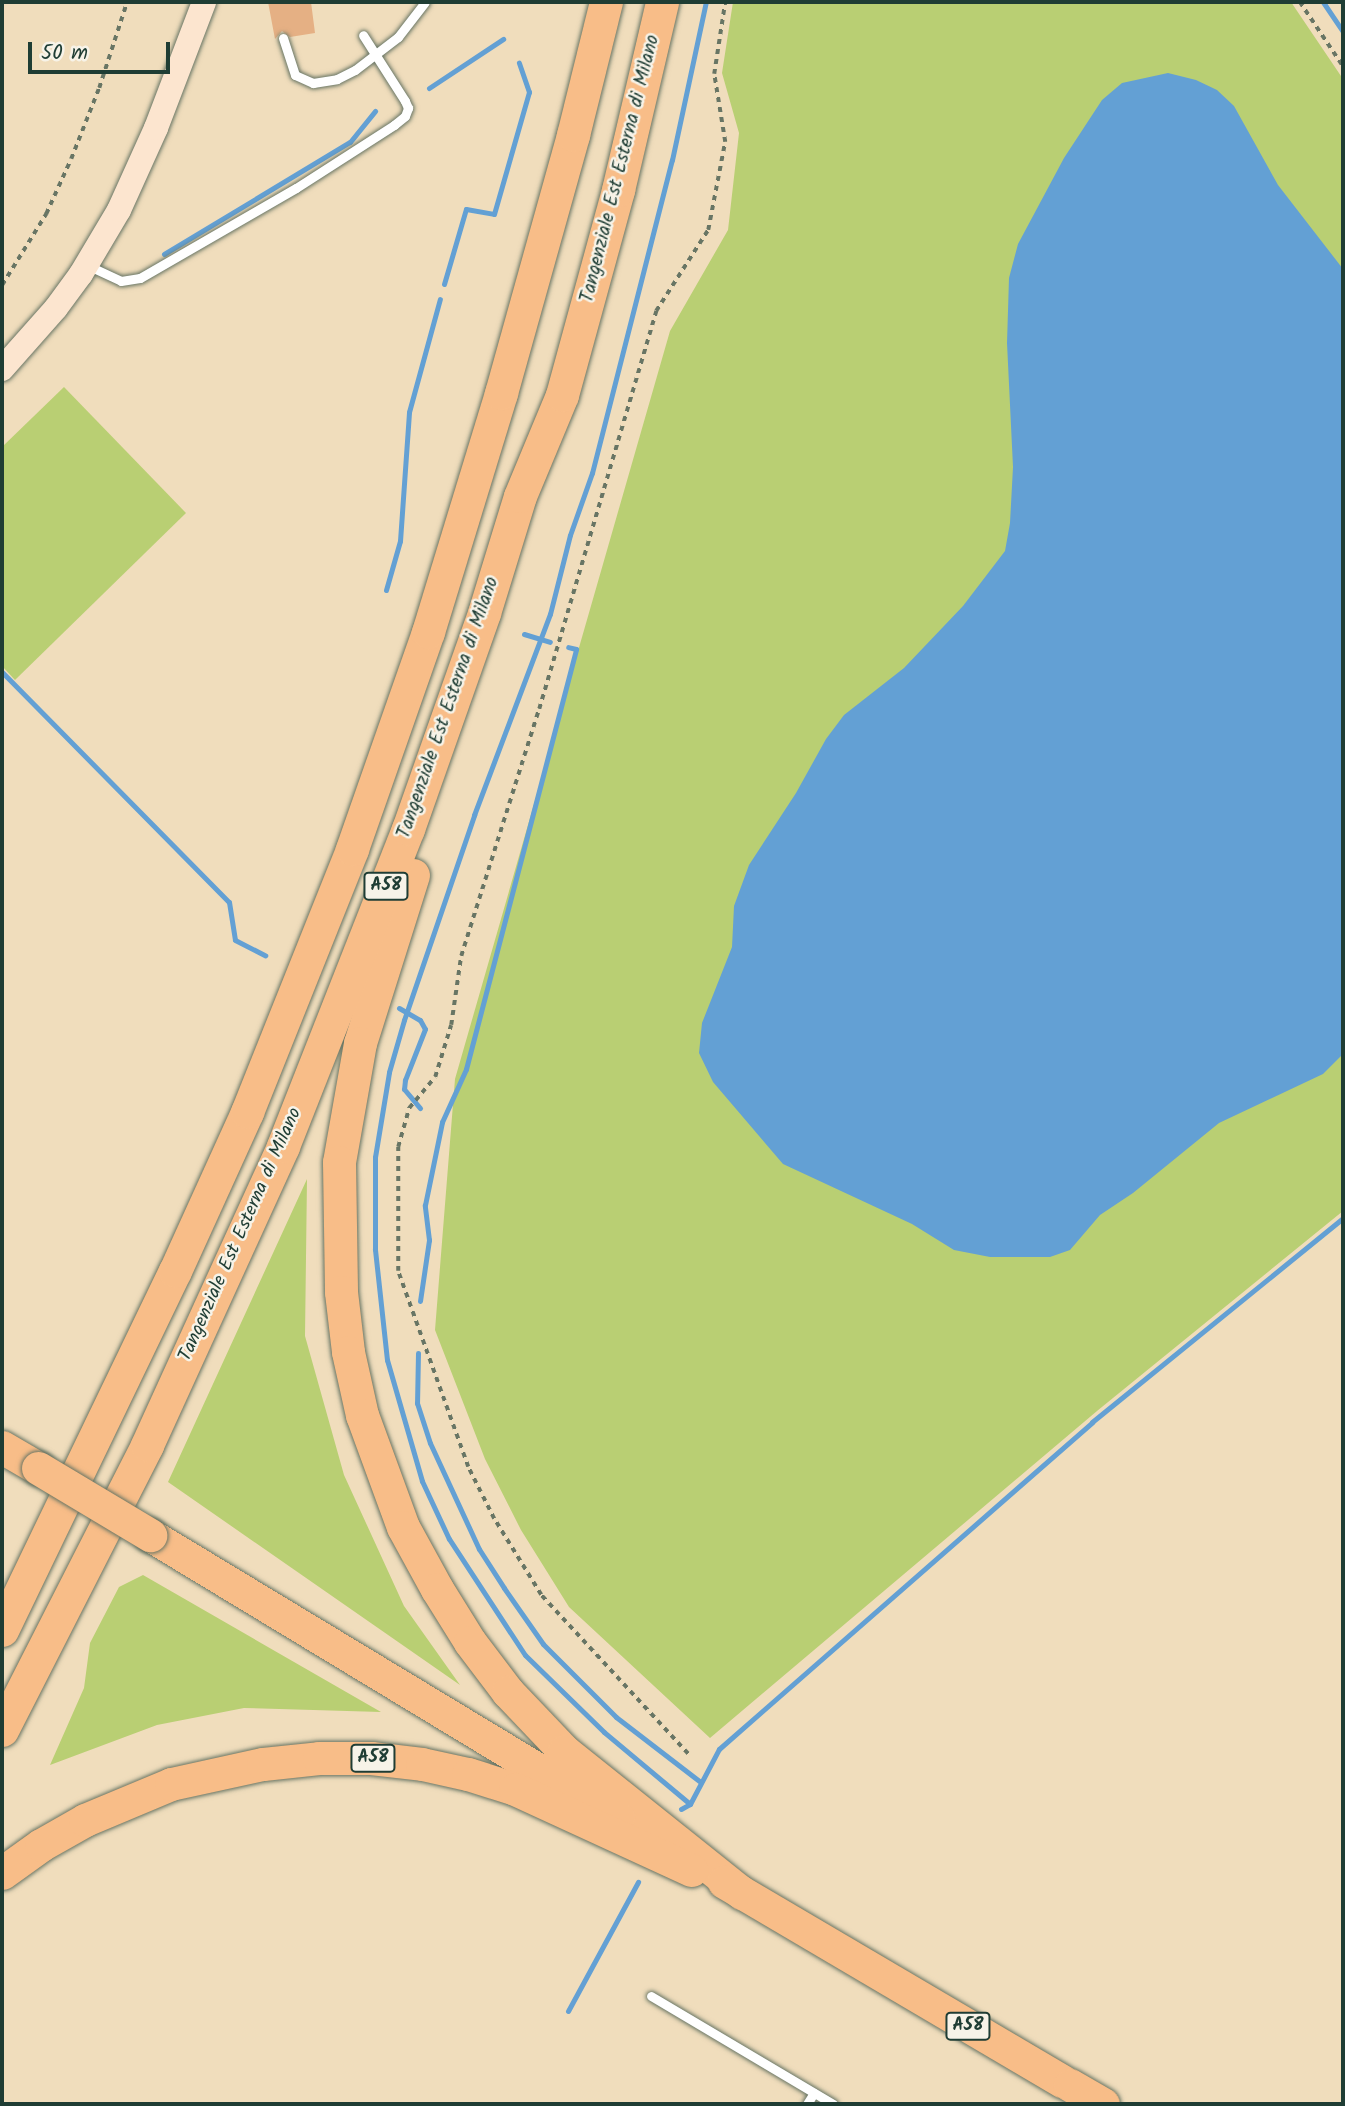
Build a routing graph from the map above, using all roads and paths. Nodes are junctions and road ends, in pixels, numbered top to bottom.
1 (127, 2) edge
2 (204, 2) edge
3 (425, 2) edge
4 (606, 2) edge
5 (662, 2) edge
6 (725, 2) edge
7 (1300, 2) edge
8 (363, 35) dead end
9 (283, 38) dead end
10 (375, 55) junction
11 (1343, 66) edge
12 (87, 264) junction
13 (2, 285) edge
14 (2, 369) edge
15 (484, 613) junction
16 (175, 1271) junction
17 (2, 1447) edge
18 (2, 1580) edge
19 (2, 1630) edge
20 (2, 1730) edge
21 (688, 1754) dead end
22 (2, 1874) edge
23 (743, 1893) junction
24 (651, 1996) dead end
25 (814, 2093) junction
26 (807, 2104) edge
27 (833, 2104) edge
28 (1103, 2104) edge

1 - 13 path
2 - 12 street
3 - 10 lane
4 - 16 highway, A58
5 - 15 highway, Tangenziale Est Esterna di Milano / A58
6 - 21 path
7 - 11 path
8 - 10 lane
9 - 10 lane
10 - 12 lane
12 - 14 street
15 - 20 highway, Tangenziale Est Esterna di Milano / A58
15 - 23 highway, A58
16 - 18 highway, A58
16 - 19 highway, A58
17 - 23 highway, A58, bridge
22 - 23 highway, A58
23 - 28 highway, A58
24 - 25 lane
25 - 26 lane
25 - 27 lane

